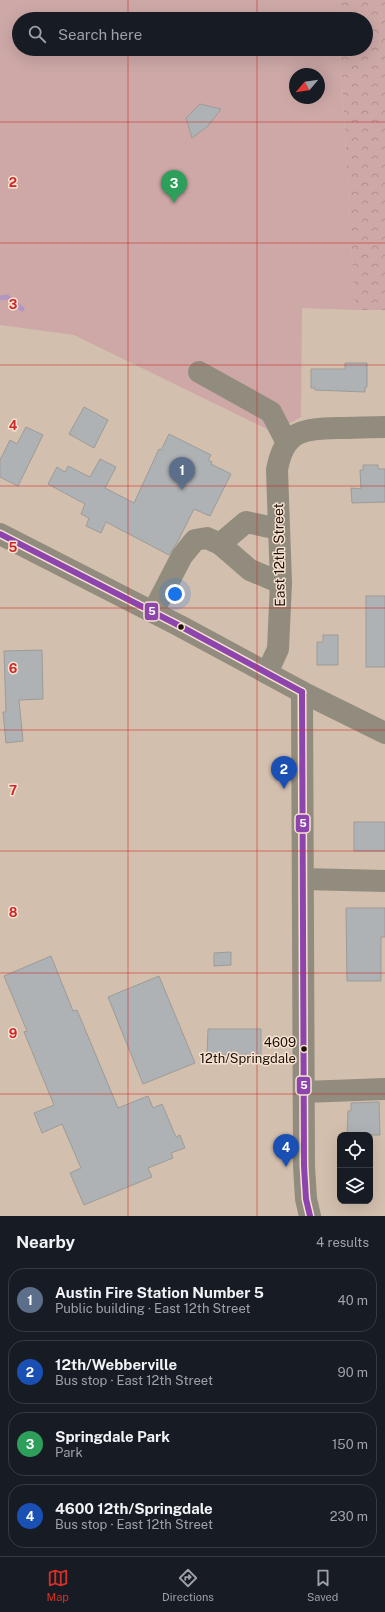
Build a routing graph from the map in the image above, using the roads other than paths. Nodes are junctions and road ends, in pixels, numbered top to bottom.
1 (199, 372) dead end
2 (385, 427) edge
3 (290, 441) junction
4 (279, 529) junction
5 (0, 534) edge
6 (220, 544) junction
7 (281, 583) junction
8 (153, 612) junction
9 (267, 673) junction
10 (302, 692) junction
11 (385, 733) edge
12 (303, 879) junction
13 (385, 882) edge
14 (385, 1089) edge
15 (304, 1092) junction
16 (310, 1216) edge

1 - 3 street
2 - 3 street
3 - 4 street, East 12th Street
4 - 6 street
4 - 7 street, East 12th Street
5 - 8 street
6 - 7 street
6 - 8 street
7 - 9 street, East 12th Street
8 - 9 street
9 - 10 street
10 - 11 street
10 - 12 street
12 - 13 street
12 - 15 street
14 - 15 street
15 - 16 street

